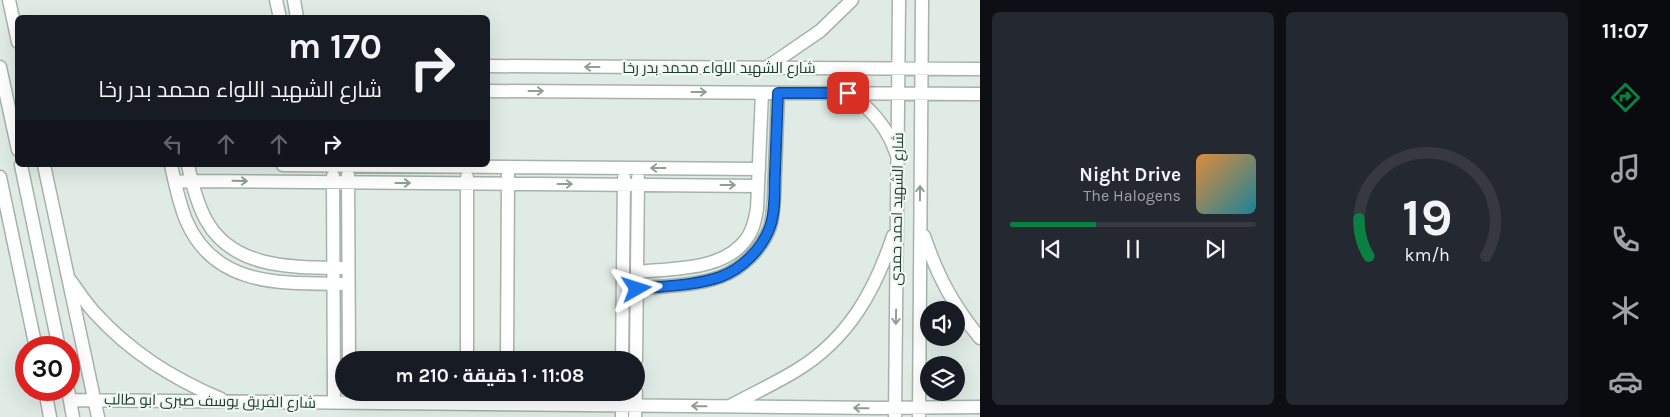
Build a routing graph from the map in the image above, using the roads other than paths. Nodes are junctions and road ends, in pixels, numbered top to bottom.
1 (9, 0) edge
2 (276, 0) edge
3 (294, 0) edge
4 (852, 0) edge
5 (899, 0) edge
6 (922, 0) edge
7 (279, 15) edge
8 (296, 15) edge
9 (15, 28) edge
10 (490, 66) edge
11 (0, 67) edge
12 (766, 68) junction
13 (899, 69) junction
14 (921, 69) junction
15 (980, 69) edge
16 (490, 91) edge
17 (762, 93) junction
18 (778, 93) junction
19 (848, 93) junction
20 (899, 94) junction
21 (921, 94) junction
22 (980, 94) edge
23 (15, 136) edge
24 (898, 160) junction
25 (21, 167) edge
26 (44, 167) edge
27 (171, 167) edge
28 (188, 167) edge
29 (334, 167) edge
30 (348, 167) edge
31 (467, 167) joint
32 (508, 167) junction
33 (624, 168) junction
34 (638, 168) junction
35 (759, 169) junction
36 (0, 177) edge
37 (192, 181) junction
38 (175, 182) junction
39 (334, 182) junction
40 (348, 182) junction
41 (467, 183) junction
42 (508, 184) junction
43 (624, 184) junction
44 (638, 185) junction
45 (758, 186) junction
46 (897, 224) junction
47 (920, 226) junction
48 (334, 268) junction
49 (348, 268) junction
50 (637, 272) junction
51 (68, 278) junction
52 (334, 284) junction
53 (348, 284) junction
54 (637, 289) junction
55 (33, 336) edge
56 (57, 336) edge
57 (980, 338) edge
58 (349, 351) edge
59 (466, 351) edge
60 (507, 351) edge
61 (622, 351) edge
62 (636, 351) edge
63 (80, 397) edge
64 (94, 400) junction
65 (47, 401) edge
66 (70, 401) edge
67 (340, 401) edge
68 (556, 401) edge
69 (228, 402) junction
70 (334, 403) junction
71 (622, 405) edge
72 (728, 406) junction
73 (980, 406) edge
74 (635, 411) edge
75 (895, 412) edge
76 (919, 412) edge
77 (50, 417) edge
78 (73, 417) edge
79 (98, 417) edge

1 - 9 street
2 - 7 street
3 - 8 street
4 - 12 street
5 - 13 street, شارع الشهيد احمد حمدى
6 - 14 street, شارع الشهيد احمد حمدى
12 -> 10 street, شارع الشهيد اللواء محمد بدر رخا
11 - 23 street
12 - 13 street, شارع الشهيد اللواء محمد بدر رخا
13 - 14 street, شارع الشهيد اللواء محمد بدر رخا
13 - 20 street, شارع الشهيد احمد حمدى
14 - 15 street, شارع الشهيد اللواء محمد بدر رخا
14 - 21 street, شارع الشهيد احمد حمدى
16 -> 17 street, شارع الشهيد اللواء محمد بدر رخا
17 - 18 street, شارع الشهيد اللواء محمد بدر رخا
17 - 35 street
18 - 19 street, شارع الشهيد اللواء محمد بدر رخا
18 - 54 street
19 - 20 street, شارع الشهيد اللواء محمد بدر رخا
19 - 24 street
20 - 21 street, شارع الشهيد اللواء محمد بدر رخا
20 - 24 street, شارع الشهيد احمد حمدى
21 - 22 street, شارع الشهيد اللواء محمد بدر رخا
47 -> 21 street, شارع الشهيد احمد حمدى
24 - 46 street, شارع الشهيد احمد حمدى
25 - 56 street
26 - 51 street
27 - 38 street
28 - 37 street
29 - 39 street
30 - 40 street
31 - 32 street
31 - 41 street
32 - 33 street
32 - 42 street
33 - 34 street
33 - 43 street
35 -> 34 street
34 - 44 street
35 - 45 street
36 - 55 street
37 - 38 street
37 -> 39 street
37 - 48 street
38 - 52 street
39 - 40 street
39 - 48 street
40 -> 41 street
40 - 49 street
41 - 42 street
41 - 59 street
42 -> 43 street
42 - 60 street
43 - 44 street
43 - 61 street
44 -> 45 street
44 - 50 street
45 - 50 street
46 - 72 street
46 -> 75 street, شارع الشهيد احمد حمدى
47 - 57 street
47 - 76 street, شارع الشهيد احمد حمدى
48 - 49 street
48 - 52 street
49 - 53 street
50 - 54 street
51 - 64 street
51 - 69 street
52 - 53 street
52 - 70 street
53 - 58 street
54 - 62 street
63 - 64 street, شارع الفريق يوسف صبرى ابو طالب
64 - 69 street, شارع الفريق يوسف صبرى ابو طالب
64 - 79 street
65 - 77 street
66 - 78 street
67 - 70 street, شارع الفريق يوسف صبرى ابو طالب
68 - 71 street, شارع الفريق يوسف صبرى ابو طالب
69 - 70 street, شارع الفريق يوسف صبرى ابو طالب
71 - 74 street, شارع الفريق يوسف صبرى ابو طالب
72 -> 74 street, شارع الفريق يوسف صبرى ابو طالب
75 -> 72 street, شارع الفريق يوسف صبرى ابو طالب
73 - 76 street, شارع الفريق يوسف صبرى ابو طالب
75 - 76 street, شارع الفريق يوسف صبرى ابو طالب

